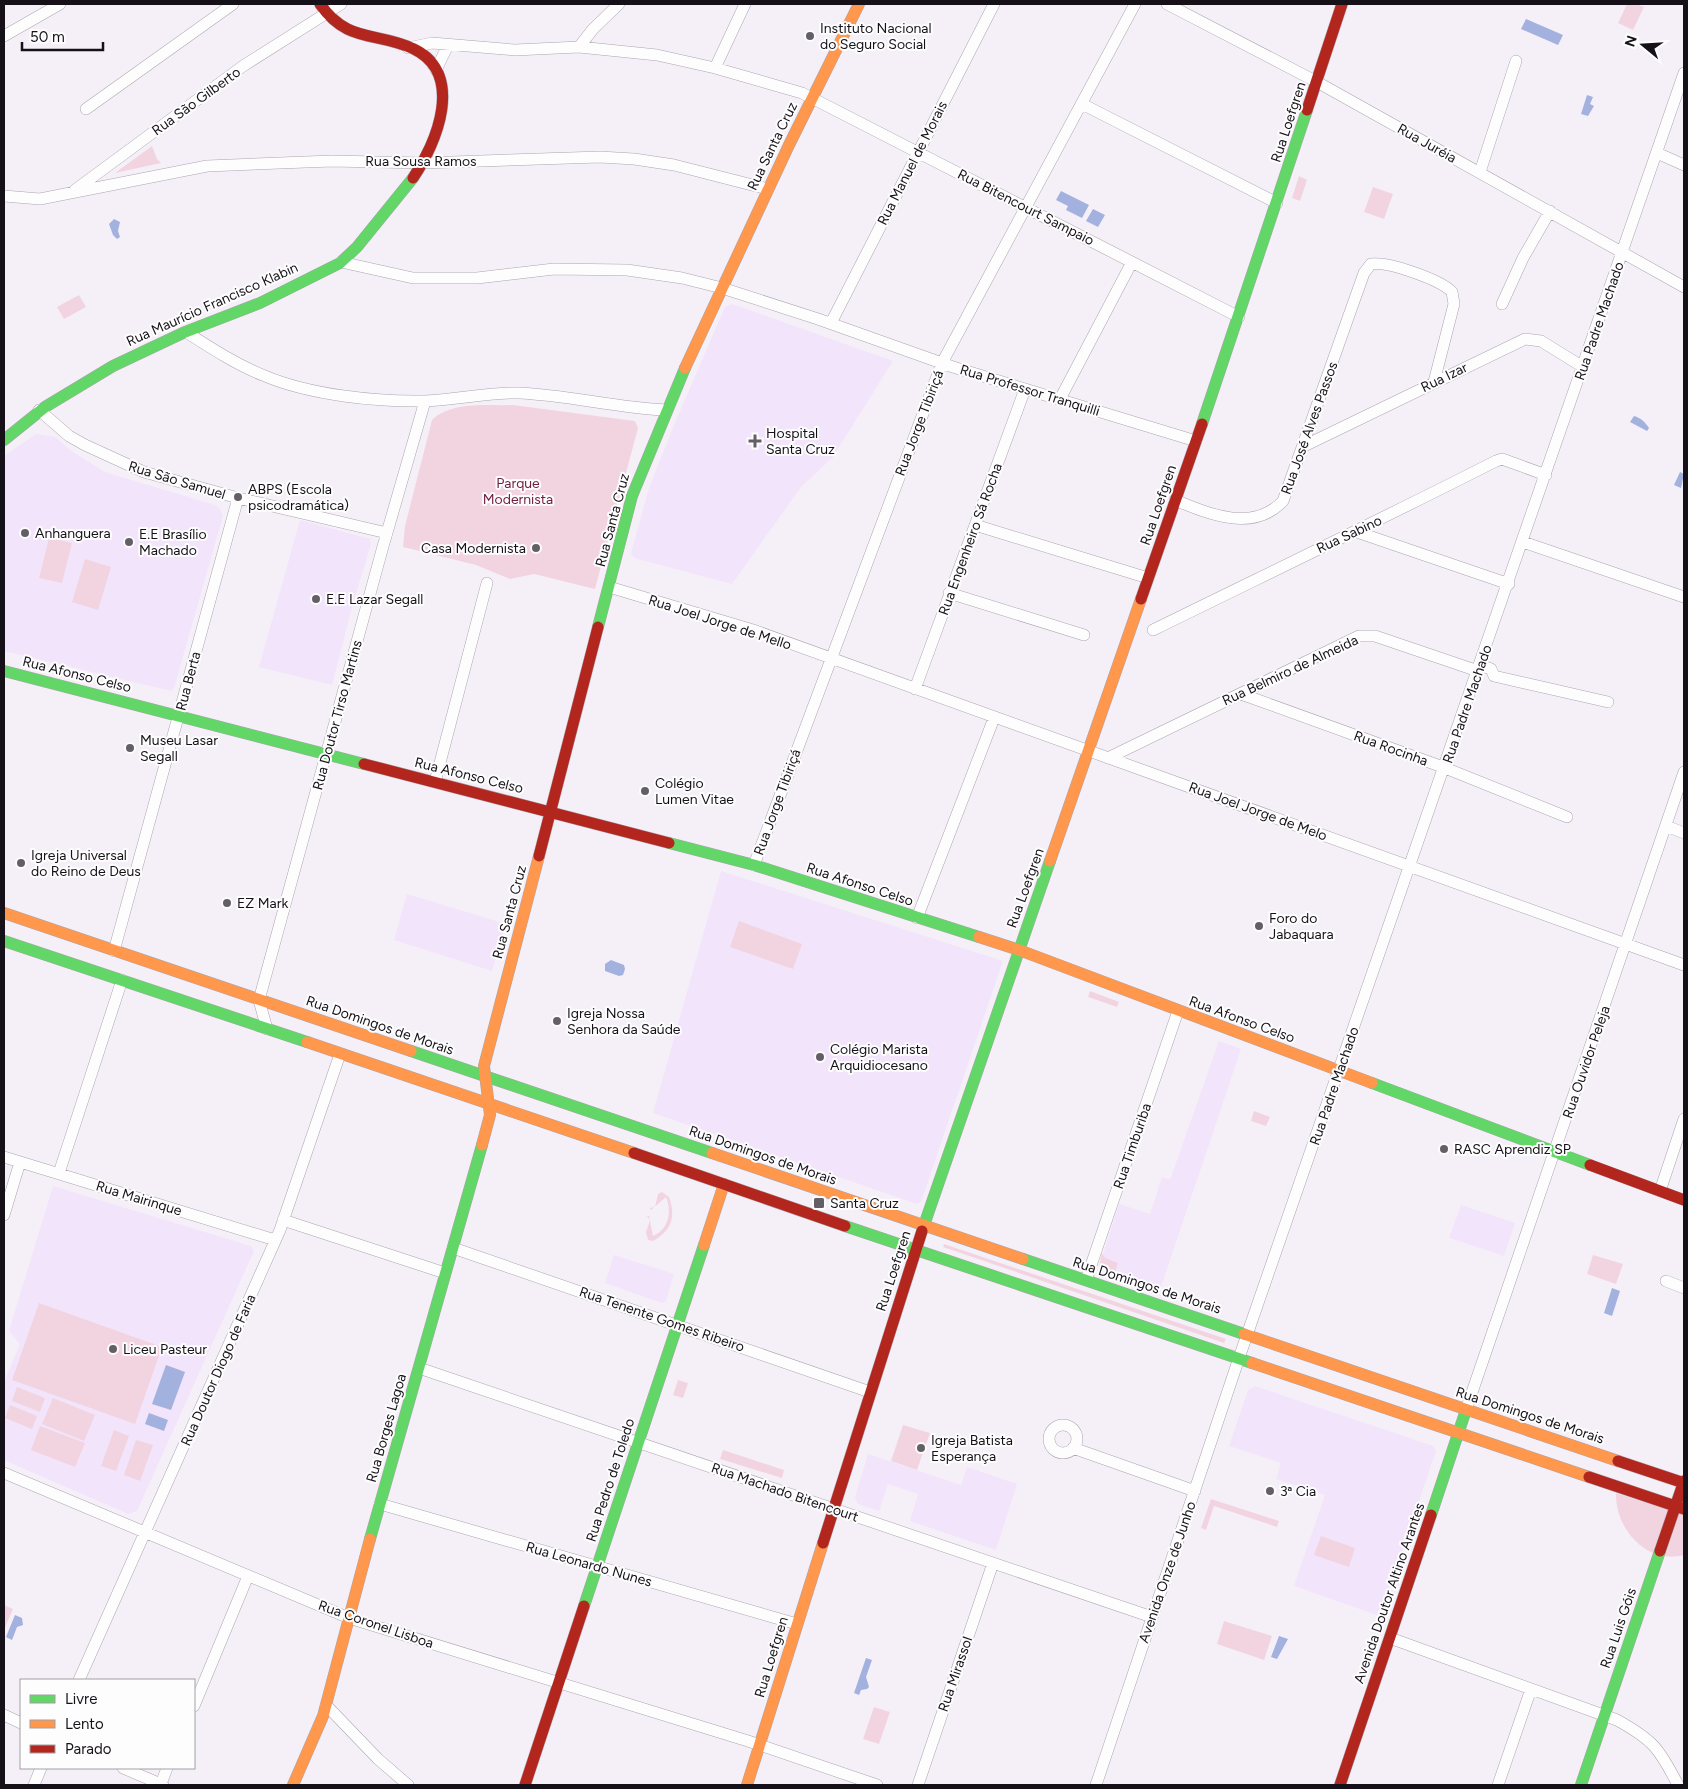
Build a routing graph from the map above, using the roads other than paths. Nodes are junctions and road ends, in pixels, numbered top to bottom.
1 (60, 4) edge
2 (233, 4) edge
3 (320, 4) edge
4 (341, 4) edge
5 (618, 4) edge
6 (745, 4) edge
7 (859, 4) edge
8 (994, 4) edge
9 (1134, 4) edge
10 (1167, 4) edge
11 (1342, 4) edge
12 (325, 15) junction
13 (4, 36) edge
14 (448, 45) junction
15 (579, 47) junction
16 (408, 48) junction
17 (1516, 61) dead end
18 (715, 68) junction
19 (436, 70) junction
20 (1684, 73) edge
21 (1317, 82) junction
22 (813, 97) junction
23 (1082, 104) junction
24 (86, 109) dead end
25 (918, 152) junction
26 (1657, 152) junction
27 (423, 163) junction
28 (1684, 165) edge
29 (1480, 172) junction
30 (768, 189) junction
31 (72, 192) junction
32 (4, 196) edge
33 (1277, 203) junction
34 (1026, 207) junction
35 (1550, 211) junction
36 (1623, 252) junction
37 (341, 262) junction
38 (1132, 262) junction
39 (1684, 286) edge
40 (722, 288) junction
41 (1502, 304) dead end
42 (1238, 317) junction
43 (831, 323) junction
44 (186, 332) junction
45 (942, 363) junction
46 (1583, 367) junction
47 (1434, 382) junction
48 (1025, 389) junction
49 (1060, 399) junction
50 (425, 401) junction
51 (638, 409) junction
52 (39, 410) junction
53 (666, 410) junction
54 (661, 422) junction
55 (4, 440) edge
56 (1196, 441) junction
57 (1304, 446) junction
58 (1546, 475) junction
59 (238, 498) junction
60 (1175, 500) junction
61 (976, 524) junction
62 (1356, 532) junction
63 (387, 533) junction
64 (1523, 542) junction
65 (487, 582) dead end
66 (1147, 583) junction
67 (1509, 584) junction
68 (609, 587) junction
69 (950, 594) junction
70 (1684, 597) edge
71 (1153, 630) dead end
72 (1084, 635) dead end
73 (830, 659) junction
74 (1479, 668) junction
75 (4, 671) edge
76 (915, 689) junction
77 (1240, 694) junction
78 (1608, 702) dead end
79 (179, 716) junction
80 (994, 718) junction
81 (1089, 752) junction
82 (326, 753) junction
83 (1108, 758) junction
84 (1445, 767) junction
85 (1684, 772) edge
86 (435, 782) junction
87 (552, 811) junction
88 (1567, 817) dead end
89 (1666, 826) junction
90 (1684, 833) edge
91 (754, 865) junction
92 (1411, 865) junction
93 (4, 913) edge
94 (917, 918) junction
95 (4, 941) edge
96 (1626, 943) junction
97 (1019, 950) junction
98 (114, 951) junction
99 (1684, 965) edge
100 (122, 980) junction
101 (259, 1000) junction
102 (1178, 1011) junction
103 (267, 1029) junction
104 (340, 1054) junction
105 (1340, 1071) junction
106 (483, 1076) junction
107 (490, 1103) junction
108 (1684, 1119) edge
109 (1555, 1153) junction
110 (4, 1157) edge
111 (20, 1162) junction
112 (59, 1173) junction
113 (724, 1184) junction
114 (1660, 1191) junction
115 (1684, 1200) edge
116 (4, 1215) edge
117 (283, 1220) junction
118 (924, 1226) junction
119 (275, 1240) junction
120 (453, 1248) junction
121 (916, 1248) junction
122 (445, 1273) junction
123 (1086, 1280) junction
124 (1666, 1281) dead end
125 (1684, 1288) edge
126 (677, 1324) junction
127 (1248, 1334) junction
128 (1239, 1358) junction
129 (418, 1368) junction
130 (870, 1392) junction
131 (1466, 1410) junction
132 (1459, 1433) junction
133 (638, 1442) junction
134 (1073, 1448) dead end
135 (4, 1473) edge
136 (1684, 1482) edge
137 (1195, 1491) junction
138 (380, 1504) junction
139 (1680, 1508) edge
140 (833, 1510) junction
141 (145, 1532) junction
142 (993, 1563) junction
143 (597, 1567) junction
144 (248, 1576) junction
145 (1152, 1617) junction
146 (349, 1618) junction
147 (797, 1624) junction
148 (1390, 1638) junction
149 (79, 1679) edge
150 (559, 1684) junction
151 (1531, 1689) junction
152 (195, 1704) edge
153 (326, 1705) junction
154 (4, 1715) edge
155 (1605, 1715) junction
156 (20, 1723) edge
157 (759, 1745) junction
158 (41, 1769) edge
159 (125, 1769) edge
160 (168, 1769) edge
161 (34, 1785) edge
162 (162, 1785) edge
163 (293, 1785) edge
164 (408, 1785) edge
165 (526, 1785) edge
166 (747, 1785) edge
167 (877, 1785) edge
168 (918, 1785) edge
169 (1096, 1785) edge
170 (1340, 1785) edge
171 (1498, 1785) edge
172 (1581, 1785) edge
173 (1678, 1785) edge

1 - 13 street
2 - 24 street
3 - 12 street
4 - 12 street, Rua São Gilberto
5 - 15 street
6 - 18 street
7 - 22 street, Rua Santa Cruz
8 - 25 street, Rua Manuel de Morais
9 - 23 street, Rua Jorge Tibiriçá
10 - 21 street, Rua Juréia
11 - 21 street, Rua Loefgren
12 - 16 street
12 - 31 street, Rua São Gilberto
14 - 15 street, Rua Bitencourt Sampaio
14 - 16 street, Rua Bitencourt Sampaio
14 - 19 street
15 - 18 street, Rua Bitencourt Sampaio
16 - 19 street
17 - 29 street
18 - 22 street, Rua Bitencourt Sampaio
19 - 27 street, Rua Maurício Francisco Klabin
20 - 26 street, Rua Padre Machado
21 - 29 street, Rua Juréia
21 - 33 street, Rua Loefgren
22 - 25 street, Rua Bitencourt Sampaio
22 - 30 street, Rua Santa Cruz
23 - 33 street
23 - 34 street, Rua Jorge Tibiriçá
25 - 34 street, Rua Bitencourt Sampaio
25 - 43 street, Rua Manuel de Morais
26 - 28 street
26 - 36 street, Rua Padre Machado
27 - 30 street, Rua Sousa Ramos
27 - 31 street, Rua Sousa Ramos
27 - 37 street, Rua Maurício Francisco Klabin
29 - 35 street, Rua Juréia
30 - 40 street, Rua Santa Cruz
31 - 32 street, Rua Sousa Ramos
33 - 42 street, Rua Loefgren
34 - 38 street, Rua Bitencourt Sampaio
34 - 45 street, Rua Jorge Tibiriçá
35 - 36 street, Rua Juréia
35 - 41 street
36 - 39 street, Rua Juréia
36 - 46 street, Rua Padre Machado
37 - 40 street, Rua Professor Tranquilli
37 - 44 street, Rua Maurício Francisco Klabin
38 - 42 street, Rua Bitencourt Sampaio
38 - 49 street
40 - 43 street, Rua Professor Tranquilli
40 - 53 street, Rua Santa Cruz
42 - 56 street, Rua Loefgren
43 - 45 street, Rua Professor Tranquilli
44 - 50 street
44 - 52 street, Rua Maurício Francisco Klabin
45 - 48 street, Rua Professor Tranquilli
45 - 73 street, Rua Jorge Tibiriçá
46 - 47 street, Rua Izar
46 - 58 street, Rua Padre Machado
47 - 57 street, Rua Izar
47 - 57 street, Rua José Alves Passos
48 - 49 street, Rua Professor Tranquilli
48 - 61 street, Rua Engenheiro Sá Rocha
49 - 56 street, Rua Professor Tranquilli
50 - 51 street
50 - 63 street, Rua Doutor Tirso Martins
51 - 53 street
51 - 54 street
52 - 55 street, Rua Maurício Francisco Klabin
52 - 59 street, Rua São Samuel
53 - 54 street, Rua Santa Cruz
54 - 68 street, Rua Santa Cruz
56 - 60 street, Rua Loefgren
57 - 60 street, Rua José Alves Passos
58 - 62 street, Rua Sabino
58 - 64 street, Rua Padre Machado
59 - 63 street, Rua São Samuel
59 - 79 street, Rua Berta
60 - 66 street, Rua Loefgren
61 - 66 street
61 - 69 street, Rua Engenheiro Sá Rocha
62 - 67 street
62 - 71 street, Rua Sabino
63 - 82 street, Rua Doutor Tirso Martins
64 - 67 street, Rua Padre Machado
64 - 70 street
65 - 86 street
66 - 81 street, Rua Loefgren
67 - 74 street, Rua Padre Machado
68 - 73 street, Rua Joel Jorge de Mello
68 - 87 street, Rua Santa Cruz
69 - 72 street
69 - 76 street, Rua Engenheiro Sá Rocha
73 - 76 street, Rua Joel Jorge de Melo
73 - 91 street, Rua Jorge Tibiriçá
74 - 77 street, Rua Belmiro de Almeida
74 - 78 street, Rua Belmiro de Almeida
74 - 84 street, Rua Padre Machado
75 - 79 street, Rua Afonso Celso
76 - 80 street, Rua Joel Jorge de Melo
77 - 83 street, Rua Belmiro de Almeida
77 - 84 street, Rua Rocinha
79 - 82 street, Rua Afonso Celso
79 - 98 street, Rua Berta
80 - 81 street, Rua Joel Jorge de Melo
80 - 94 street
81 - 83 street, Rua Joel Jorge de Melo
81 - 97 street, Rua Loefgren
82 - 86 street, Rua Afonso Celso
82 - 101 street, Rua Doutor Tirso Martins
83 - 92 street, Rua Joel Jorge de Melo
84 - 88 street, Rua Rocinha
84 - 92 street, Rua Padre Machado
85 - 89 street, Rua Ouvidor Peleja
86 - 87 street, Rua Afonso Celso
87 - 91 street, Rua Afonso Celso
87 - 106 street, Rua Santa Cruz
89 - 90 street
89 - 96 street, Rua Ouvidor Peleja
91 - 94 street, Rua Afonso Celso
92 - 96 street, Rua Joel Jorge de Melo
92 - 105 street, Rua Padre Machado
93 - 98 street, Rua Domingos de Morais
94 - 97 street, Rua Afonso Celso
95 - 100 street
96 - 99 street, Rua Joel Jorge de Melo
96 - 109 street, Rua Ouvidor Peleja
97 - 102 street, Rua Afonso Celso
97 - 118 street, Rua Loefgren
98 - 101 street, Rua Domingos de Morais
100 - 103 street
100 - 112 street
101 - 103 street
101 - 106 street, Rua Domingos de Morais
102 - 105 street, Rua Afonso Celso
102 - 123 street, Rua Timburiba
103 - 104 street
104 - 107 street
104 - 117 street, Rua Doutor Diogo de Faria
105 - 109 street, Rua Afonso Celso
105 - 127 street, Rua Padre Machado
106 - 107 street, Rua Borges Lagoa
106 - 118 street, Rua Domingos de Morais
107 - 113 street
107 - 120 street, Rua Borges Lagoa
108 - 114 street
109 - 114 street, Rua Afonso Celso
109 - 131 street, Rua Ouvidor Peleja
110 - 111 street, Rua Mairinque
111 - 112 street, Rua Mairinque
111 - 116 street
112 - 119 street, Rua Mairinque
113 - 121 street
113 - 126 street, Rua Pedro de Toledo
114 - 115 street, Rua Afonso Celso
117 - 119 street, Rua Doutor Diogo de Faria
117 - 122 street
118 - 121 street, Rua Loefgren
118 - 123 street, Rua Domingos de Morais
119 - 141 street, Rua Doutor Diogo de Faria
120 - 122 street, Rua Borges Lagoa
120 - 126 street, Rua Tenente Gomes Ribeiro
121 - 128 street
121 - 130 street, Rua Loefgren
122 - 129 street, Rua Borges Lagoa
123 - 127 street, Rua Domingos de Morais
124 - 125 street
126 - 130 street, Rua Tenente Gomes Ribeiro
126 - 133 street, Rua Pedro de Toledo
127 - 128 street, Rua Padre Machado
127 - 131 street, Rua Domingos de Morais
128 - 132 street
128 - 137 street, Avenida Onze de Junho
129 - 133 street, Rua Machado Bitencourt
129 - 138 street, Rua Borges Lagoa
130 - 140 street, Rua Loefgren
131 - 132 street, Avenida Doutor Altino Arantes
131 - 136 street, Rua Domingos de Morais
132 - 139 street
132 - 148 street, Avenida Doutor Altino Arantes
133 - 140 street, Rua Machado Bitencourt
133 - 143 street, Rua Pedro de Toledo
134 - 137 street
135 - 141 street, Rua Coronel Lisboa
136 - 139 street, Rua Luis Góis
137 - 145 street, Avenida Onze de Junho
138 - 143 street, Rua Leonardo Nunes
138 - 146 street, Rua Borges Lagoa
139 - 155 street, Rua Luis Góis
140 - 142 street, Rua Machado Bitencourt
140 - 147 street, Rua Loefgren
141 - 144 street, Rua Coronel Lisboa
141 - 149 street, Rua Doutor Diogo de Faria
142 - 145 street, Rua Machado Bitencourt
142 - 168 street, Rua Mirassol
143 - 147 street, Rua Leonardo Nunes
143 - 150 street, Rua Pedro de Toledo
144 - 146 street, Rua Coronel Lisboa
144 - 152 street
145 - 169 street, Avenida Onze de Junho
146 - 150 street, Rua Coronel Lisboa
146 - 153 street, Rua Borges Lagoa
147 - 157 street, Rua Loefgren
148 - 151 street
148 - 170 street, Avenida Doutor Altino Arantes
150 - 157 street, Rua Coronel Lisboa
150 - 165 street, Rua Pedro de Toledo
151 - 155 street
151 - 171 street
153 - 163 street, Rua Borges Lagoa
153 - 164 street
154 - 156 street
155 - 172 street, Rua Luis Góis
155 - 173 street
157 - 166 street, Rua Loefgren
157 - 167 street, Rua Coronel Lisboa
158 - 161 street
159 - 162 street
160 - 162 street

